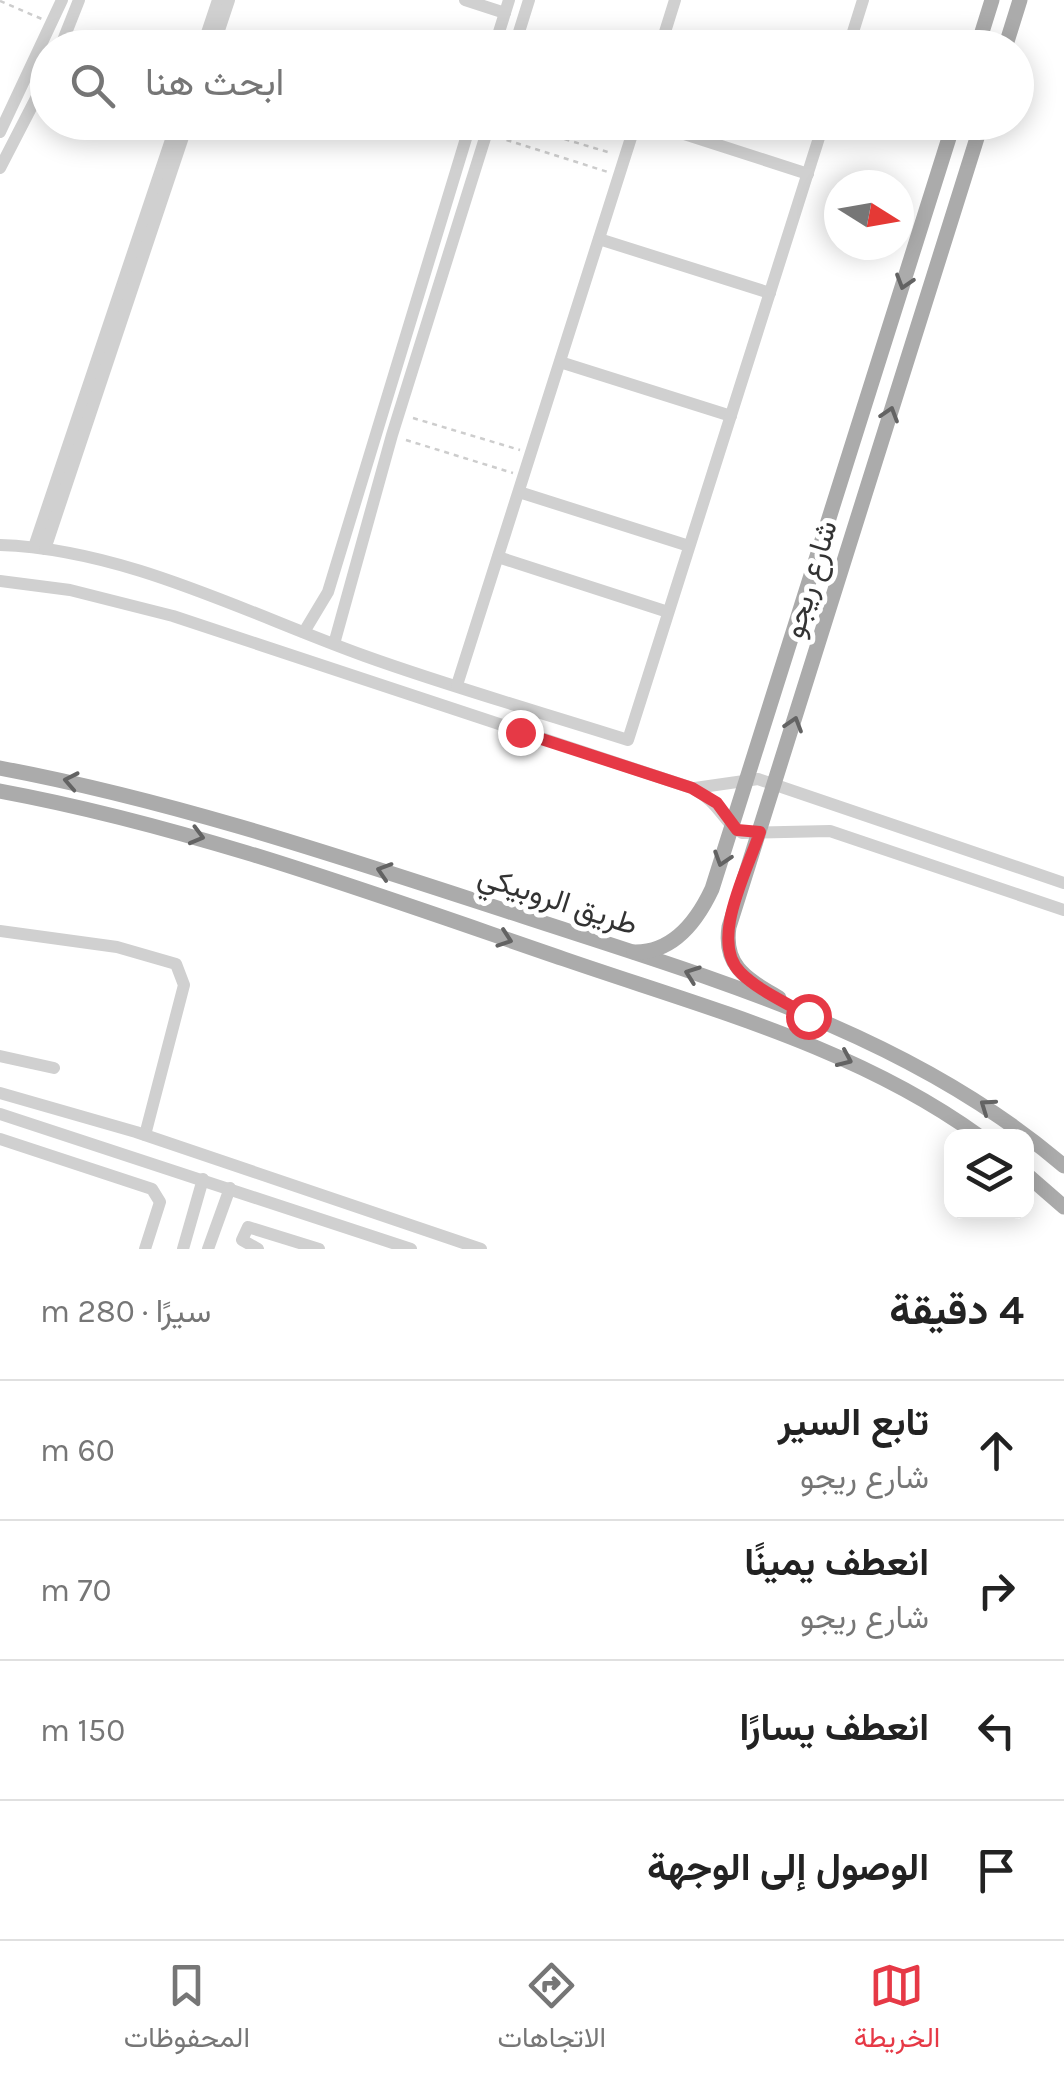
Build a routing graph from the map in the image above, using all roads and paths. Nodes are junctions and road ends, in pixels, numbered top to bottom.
1 (62, 0) edge
2 (79, 0) edge
3 (218, 0) edge
4 (229, 0) edge
5 (466, 0) edge
6 (529, 0) edge
7 (675, 0) edge
8 (863, 0) edge
9 (992, 0) edge
10 (1020, 0) edge
11 (0, 1) edge
12 (507, 6) edge
13 (52, 24) junction
14 (49, 30) edge
15 (67, 30) edge
16 (208, 30) edge
17 (219, 30) edge
18 (500, 30) edge
19 (520, 30) edge
20 (666, 30) edge
21 (854, 30) edge
22 (983, 30) edge
23 (1011, 30) edge
24 (30, 70) edge
25 (30, 110) edge
26 (0, 132) edge
27 (171, 140) edge
28 (182, 140) edge
29 (466, 140) edge
30 (484, 140) edge
31 (521, 140) edge
32 (567, 140) edge
33 (630, 140) edge
34 (703, 140) edge
35 (818, 140) edge
36 (948, 140) edge
37 (976, 140) edge
38 (625, 157) junction
39 (0, 168) edge
40 (939, 169) junction
41 (808, 174) junction
42 (619, 176) junction
43 (964, 177) junction
44 (599, 239) junction
45 (770, 293) junction
46 (407, 332) junction
47 (423, 336) junction
48 (103, 359) junction
49 (560, 362) junction
50 (399, 414) junction
51 (730, 416) junction
52 (392, 436) junction
53 (531, 453) junction
54 (524, 476) junction
55 (519, 492) junction
56 (0, 545) edge
57 (690, 546) junction
58 (40, 548) junction
59 (498, 558) junction
60 (0, 581) edge
61 (668, 612) junction
62 (304, 632) junction
63 (334, 644) junction
64 (458, 685) junction
65 (0, 768) edge
66 (746, 779) junction
67 (775, 785) junction
68 (692, 788) junction
69 (0, 791) edge
70 (732, 827) junction
71 (760, 832) junction
72 (1064, 883) edge
73 (1064, 910) edge
74 (0, 931) edge
75 (629, 952) junction
76 (808, 1016) junction
77 (0, 1056) edge
78 (54, 1068) dead end
79 (0, 1093) edge
80 (0, 1114) edge
81 (968, 1129) edge
82 (144, 1135) junction
83 (0, 1139) edge
84 (233, 1165) junction
85 (1064, 1166) edge
86 (203, 1178) junction
87 (1034, 1181) edge
88 (228, 1187) junction
89 (1064, 1207) edge
90 (237, 1244) edge
91 (178, 1248) edge
92 (145, 1249) edge
93 (208, 1249) edge
94 (258, 1249) edge
95 (319, 1249) edge
96 (411, 1249) edge
97 (481, 1249) edge

1 - 13 street
2 - 15 street
3 - 16 street
4 - 17 street
5 - 12 street
6 - 19 street
7 - 20 street
8 - 21 street
9 - 22 main road
10 - 23 main road
11 - 13 path
12 - 18 street
13 - 14 street
24 - 26 street
25 - 39 street
27 - 48 street
28 - 48 street
29 - 46 street
30 - 47 street
31 - 42 path
32 - 38 path
33 - 38 street
34 - 41 street
35 - 41 street
36 - 40 main road, شارع ريجو
37 - 43 main road, شارع ريجو
38 - 42 street
40 - 43 main road
40 -> 66 main road, شارع ريجو
41 - 45 street
42 - 44 street
67 -> 43 main road, شارع ريجو
44 - 45 street
44 - 49 street
45 - 51 street
46 - 47 street
46 - 62 street
47 - 50 street
48 - 58 street
49 - 51 street
49 - 53 street
50 - 52 street
50 - 53 path
51 - 57 street
52 - 54 path
52 - 63 street
53 - 54 street
54 - 55 street
55 - 57 street
55 - 59 street
56 - 58 street
57 - 61 street
58 - 62 street
59 - 61 street
59 - 64 street
60 - 68 street
61 - 64 street
62 - 63 street
63 - 64 street
75 -> 65 main road, طريق الروبيكي
66 - 67 street
66 - 68 street
66 - 70 main road, شارع ريجو
67 - 71 main road, شارع ريجو
67 - 72 street
68 - 70 street
69 -> 81 main road, طريق الروبيكي
70 - 71 street
70 -> 75 main road, شارع ريجو
71 - 73 street
71 - 76 main road, شارع ريجو
74 - 82 street
76 -> 75 main road, طريق الروبيكي
85 -> 76 main road, طريق الروبيكي
77 - 78 street
79 - 82 street
80 - 86 street
82 - 84 street
83 - 92 street
84 - 88 street
84 - 97 street
86 - 88 street
86 - 91 street
87 - 89 main road
88 - 93 street
88 - 96 street
90 - 94 street
90 - 95 street

